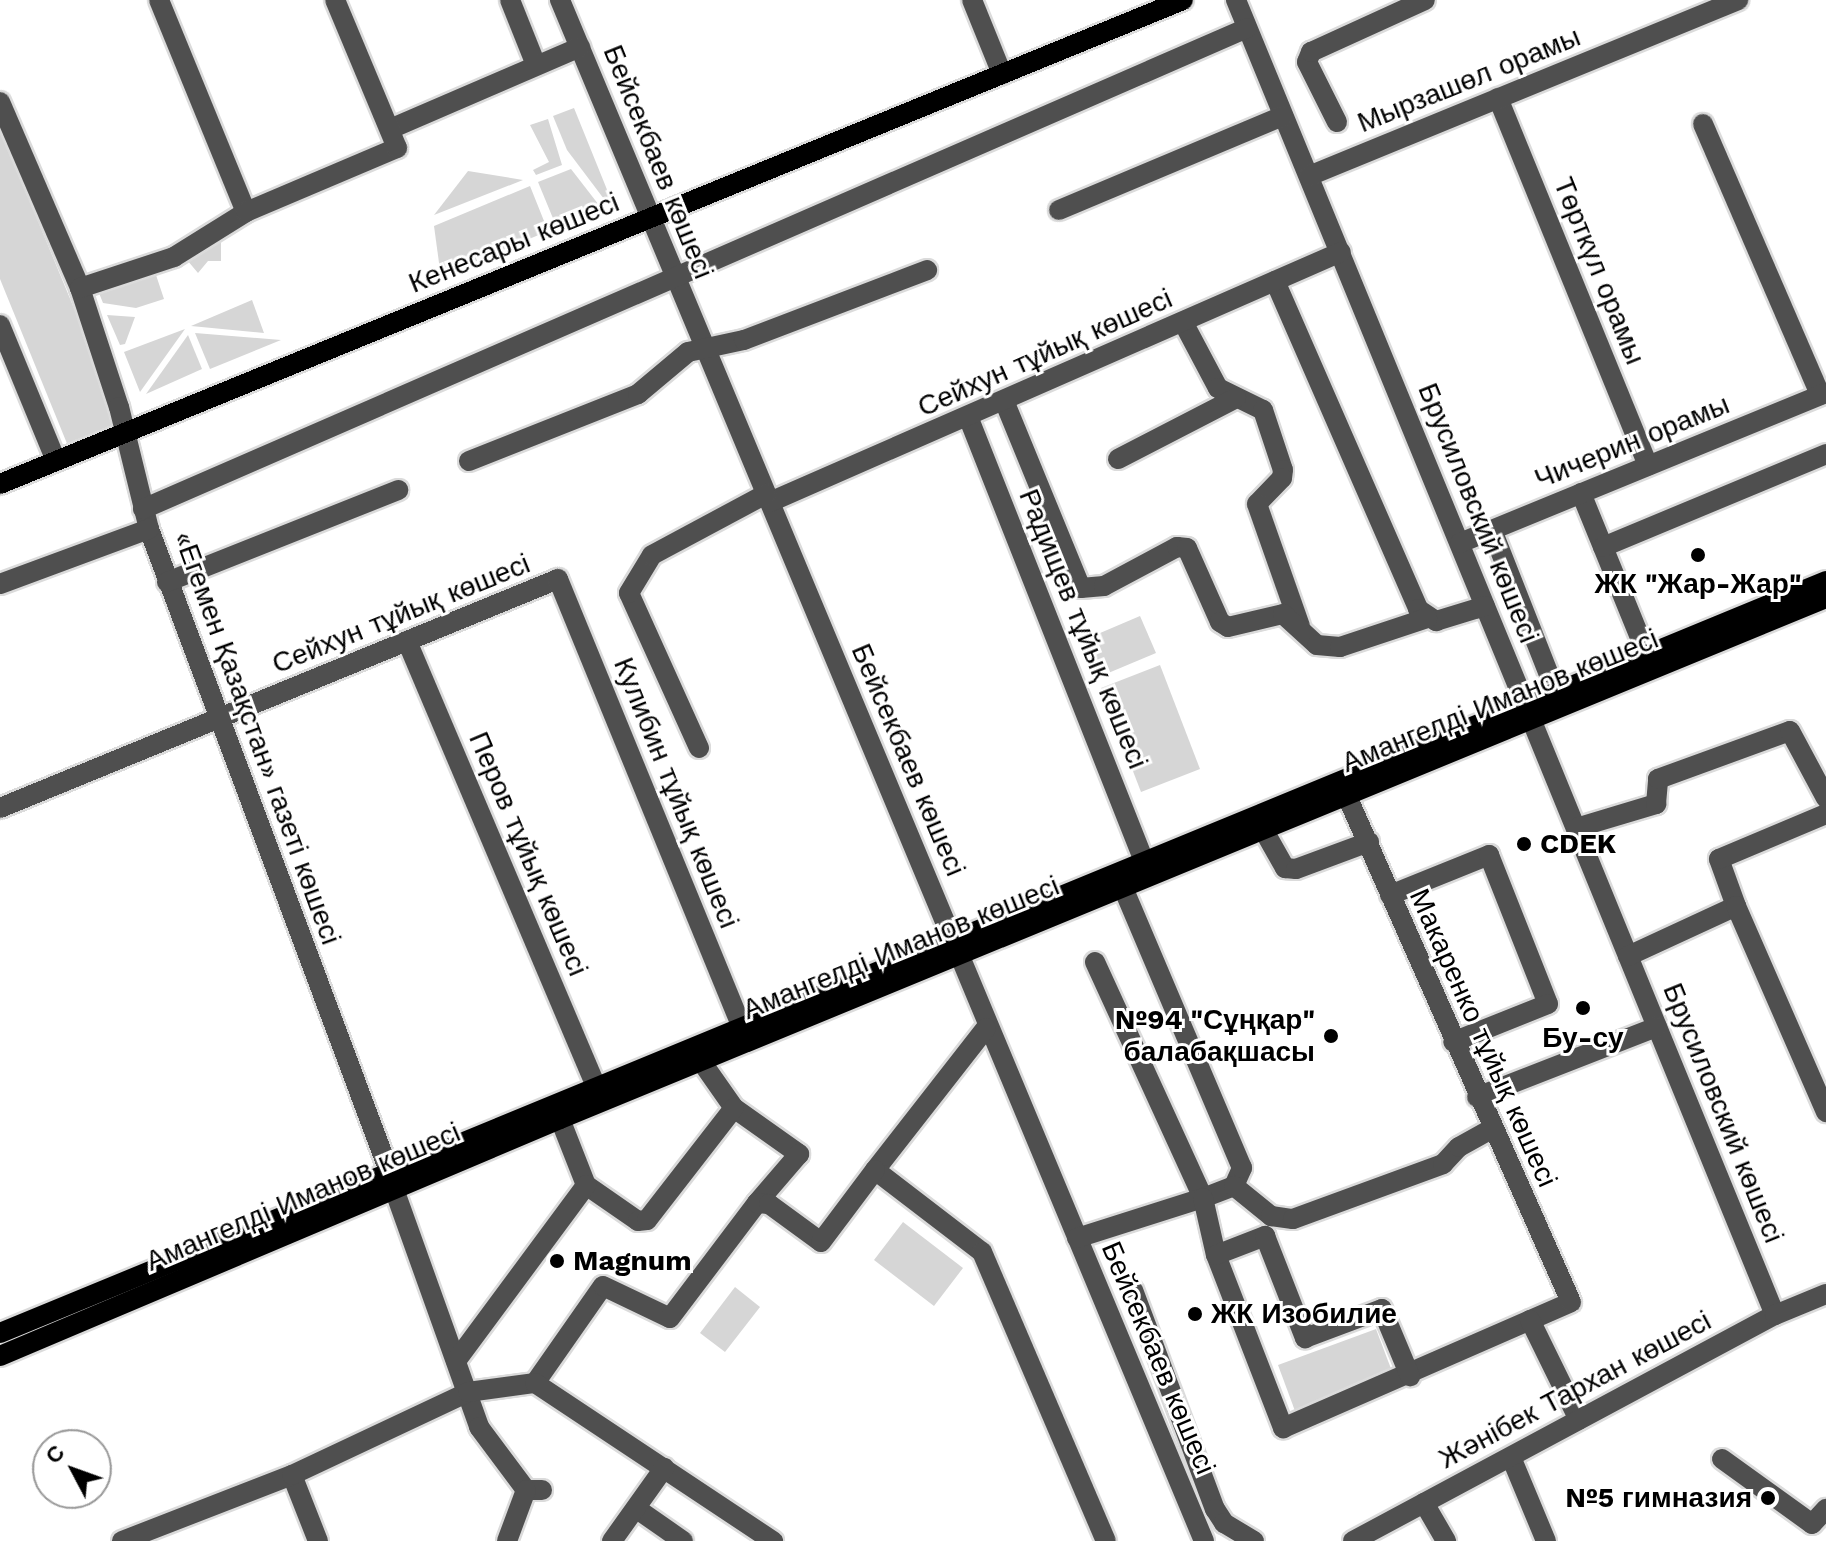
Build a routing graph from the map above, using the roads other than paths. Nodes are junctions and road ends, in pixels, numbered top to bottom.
1 (159, 0) edge
2 (335, 0) edge
3 (510, 0) edge
4 (560, 0) edge
5 (972, 0) edge
6 (1183, 0) edge
7 (1236, 0) edge
8 (1425, 0) edge
9 (1738, 0) edge
10 (1247, 28) junction
11 (580, 47) junction
12 (536, 65) junction
13 (1002, 74) junction
14 (1498, 98) junction
15 (0, 102) edge
16 (1283, 116) junction
17 (1337, 122) dead end
18 (1703, 124) dead end
19 (394, 138) junction
20 (1309, 176) junction
21 (1059, 210) dead end
22 (246, 212) junction
23 (651, 217) junction
24 (1341, 252) junction
25 (927, 270) dead end
26 (676, 280) junction
27 (1275, 281) junction
28 (80, 288) junction
29 (1183, 322) junction
30 (0, 328) edge
31 (705, 348) junction
32 (1823, 394) edge
33 (1236, 398) junction
34 (1005, 403) junction
35 (969, 419) junction
36 (125, 433) junction
37 (1826, 454) edge
38 (1118, 459) dead end
39 (56, 461) junction
40 (469, 461) dead end
41 (1648, 466) junction
42 (0, 484) edge
43 (398, 490) dead end
44 (1581, 493) junction
45 (768, 498) junction
46 (146, 519) junction
47 (1492, 530) junction
48 (1460, 543) junction
49 (1603, 547) junction
50 (558, 579) joint
51 (1826, 581) edge
52 (167, 582) junction
53 (0, 584) edge
54 (1826, 598) edge
55 (1485, 606) junction
56 (1427, 618) junction
57 (1301, 629) junction
58 (1639, 635) dead end
59 (407, 641) junction
60 (1548, 672) dead end
61 (1529, 712) junction
62 (217, 720) junction
63 (699, 748) dead end
64 (1346, 794) junction
65 (1826, 798) edge
66 (0, 808) edge
67 (1826, 814) edge
68 (1576, 828) junction
69 (1263, 829) junction
70 (1369, 842) junction
71 (1144, 860) junction
72 (1123, 887) junction
73 (1390, 895) junction
74 (1736, 906) junction
75 (956, 948) junction
76 (1628, 956) junction
77 (1095, 962) dead end
78 (1657, 1027) junction
79 (742, 1028) junction
80 (986, 1028) junction
81 (1453, 1042) junction
82 (701, 1061) junction
83 (597, 1088) junction
84 (1477, 1097) junction
85 (734, 1108) junction
86 (1826, 1112) edge
87 (560, 1119) junction
88 (1491, 1129) junction
89 (875, 1170) junction
90 (392, 1182) junction
91 (586, 1185) junction
92 (1234, 1186) junction
93 (1203, 1198) junction
94 (757, 1203) junction
95 (1077, 1238) junction
96 (1216, 1255) junction
97 (1133, 1290) dead end
98 (1826, 1294) edge
99 (1775, 1315) junction
100 (1530, 1320) junction
101 (0, 1333) edge
102 (0, 1356) edge
103 (456, 1361) junction
104 (1410, 1376) junction
105 (535, 1383) junction
106 (468, 1392) junction
107 (1579, 1420) junction
108 (1511, 1457) junction
109 (1722, 1459) dead end
110 (664, 1468) junction
111 (292, 1475) junction
112 (1424, 1503) junction
113 (637, 1509) junction
114 (1826, 1509) edge
115 (1385, 1534) edge
116 (122, 1541) edge
117 (318, 1541) edge
118 (507, 1541) edge
119 (612, 1541) edge
120 (683, 1541) edge
121 (773, 1541) edge
122 (1106, 1541) edge
123 (1204, 1541) edge
124 (1254, 1541) edge
125 (1353, 1541) edge
126 (1446, 1541) edge
127 (1546, 1541) edge

1 - 22 street
2 - 19 street
3 - 12 street
4 - 11 street, Бейсекбаев көшесі
5 - 13 street
6 - 13 main road, Кенесары көшесі
7 - 10 street, Брусиловский көшесі
8 - 17 street
9 - 14 street, Мырзашөл орамы
10 - 16 street, Брусиловский көшесі
10 - 26 street
11 - 12 street
11 - 23 street, Бейсекбаев көшесі
12 - 19 street
13 - 23 main road, Кенесары көшесі
14 - 20 street, Мырзашөл орамы
14 - 41 street, Төрткүл орамы
15 - 28 street, «Егемен Қазақстан» газеті көшесі
16 - 20 street, Брусиловский көшесі
16 - 21 street
18 - 32 street
19 - 22 street
20 - 24 street, Брусиловский көшесі
22 - 28 street
23 - 26 street, Бейсекбаев көшесі
23 - 36 main road, Кенесары көшесі
24 - 27 street, Сейхун тұйық көшесі
24 - 48 street, Брусиловский көшесі
25 - 31 street
26 - 31 street, Бейсекбаев көшесі
26 - 46 street
27 - 29 street, Сейхун тұйық көшесі
27 - 56 street
28 - 36 street, «Егемен Қазақстан» газеті көшесі
29 - 33 street
29 - 34 street, Сейхун тұйық көшесі
30 - 39 street
31 - 40 street
31 - 45 street, Бейсекбаев көшесі
32 - 41 street, Чичерин орамы
33 - 38 street
33 - 57 street
34 - 35 street, Сейхун тұйық көшесі
34 - 57 street
35 - 45 street, Сейхун тұйық көшесі
35 - 71 street, Радищев тұйық көшесі
36 - 39 main road, Кенесары көшесі
36 - 46 street, «Егемен Қазақстан» газеті көшесі
37 - 49 street
39 - 42 main road, Кенесары көшесі
41 - 44 street, Чичерин орамы
43 - 52 street
44 - 47 street, Чичерин орамы
44 - 49 street
45 - 63 street, Сейхун тұйық көшесі
45 - 75 street, Бейсекбаев көшесі
46 - 52 street, «Егемен Қазақстан» газеті көшесі
46 - 53 street
47 - 48 street, Чичерин орамы
47 - 60 street
48 - 55 street, Брусиловский көшесі
49 - 58 street
50 - 59 street, Сейхун тұйық көшесі
50 - 79 street, Кулибин тұйық көшесі
51 - 61 main road, Амангелді Иманов көшесі
52 - 62 street, «Егемен Қазақстан» газеті көшесі
54 - 61 main road, Амангелді Иманов көшесі
55 - 56 street
55 - 61 street, Брусиловский көшесі
56 - 57 street
59 - 62 street, Сейхун тұйық көшесі
59 - 83 street, Перов тұйық көшесі
61 - 64 main road, Амангелді Иманов көшесі
61 - 68 street, Брусиловский көшесі
61 - 71 main road, Амангелді Иманов көшесі
62 - 66 street, Сейхун тұйық көшесі
62 - 90 street, «Егемен Қазақстан» газеті көшесі
64 - 69 main road, Амангелді Иманов көшесі
64 - 70 street, Макаренко тұйық көшесі
65 - 68 street
67 - 74 street
68 - 76 street, Брусиловский көшесі
69 - 70 street
69 - 72 main road, Амангелді Иманов көшесі
70 - 73 street, Макаренко тұйық көшесі
71 - 75 main road, Амангелді Иманов көшесі
72 - 75 main road, Амангелді Иманов көшесі
72 - 92 street
73 - 81 street, Макаренко тұйық көшесі
73 - 81 street
74 - 76 street
74 - 86 street
75 - 79 main road, Амангелді Иманов көшесі
75 - 80 street, Бейсекбаев көшесі
75 - 82 main road, Амангелді Иманов көшесі
76 - 78 street, Брусиловский көшесі
77 - 93 street
78 - 84 street
78 - 99 street, Брусиловский көшесі
79 - 83 main road, Амангелді Иманов көшесі
80 - 89 street
80 - 95 street, Бейсекбаев көшесі
81 - 84 street, Макаренко тұйық көшесі
82 - 85 street
82 - 87 main road, Амангелді Иманов көшесі
83 - 90 main road, Амангелді Иманов көшесі
84 - 88 street, Макаренко тұйық көшесі
85 - 91 street
85 - 94 street
87 - 90 main road, Амангелді Иманов көшесі
87 - 91 street
88 - 92 street
88 - 100 street, Макаренко тұйық көшесі
89 - 94 street
89 - 122 street
90 - 101 main road, Амангелді Иманов көшесі
90 - 102 main road, Амангелді Иманов көшесі
90 - 103 street, «Егемен Қазақстан» газеті көшесі
91 - 103 street
92 - 93 street
93 - 95 street
93 - 96 street
94 - 105 street
95 - 123 street, Бейсекбаев көшесі
96 - 104 street
96 - 104 street
97 - 124 street
98 - 99 street, Жәнібек Тархан көшесі
99 - 107 street, Жәнібек Тархан көшесі
100 - 104 street
100 - 107 street
103 - 106 street, «Егемен Қазақстан» газеті көшесі
105 - 106 street
105 - 110 street
106 - 111 street
106 - 118 street, «Егемен Қазақстан» газеті көшесі
107 - 108 street, Жәнібек Тархан көшесі
108 - 112 street, Жәнібек Тархан көшесі
108 - 127 street
109 - 114 street
110 - 113 street
110 - 121 street
111 - 116 street
111 - 117 street
112 - 115 street, Жәнібек Тархан көшесі
112 - 126 street
113 - 119 street
113 - 120 street
115 - 125 street, Жәнібек Тархан көшесі

